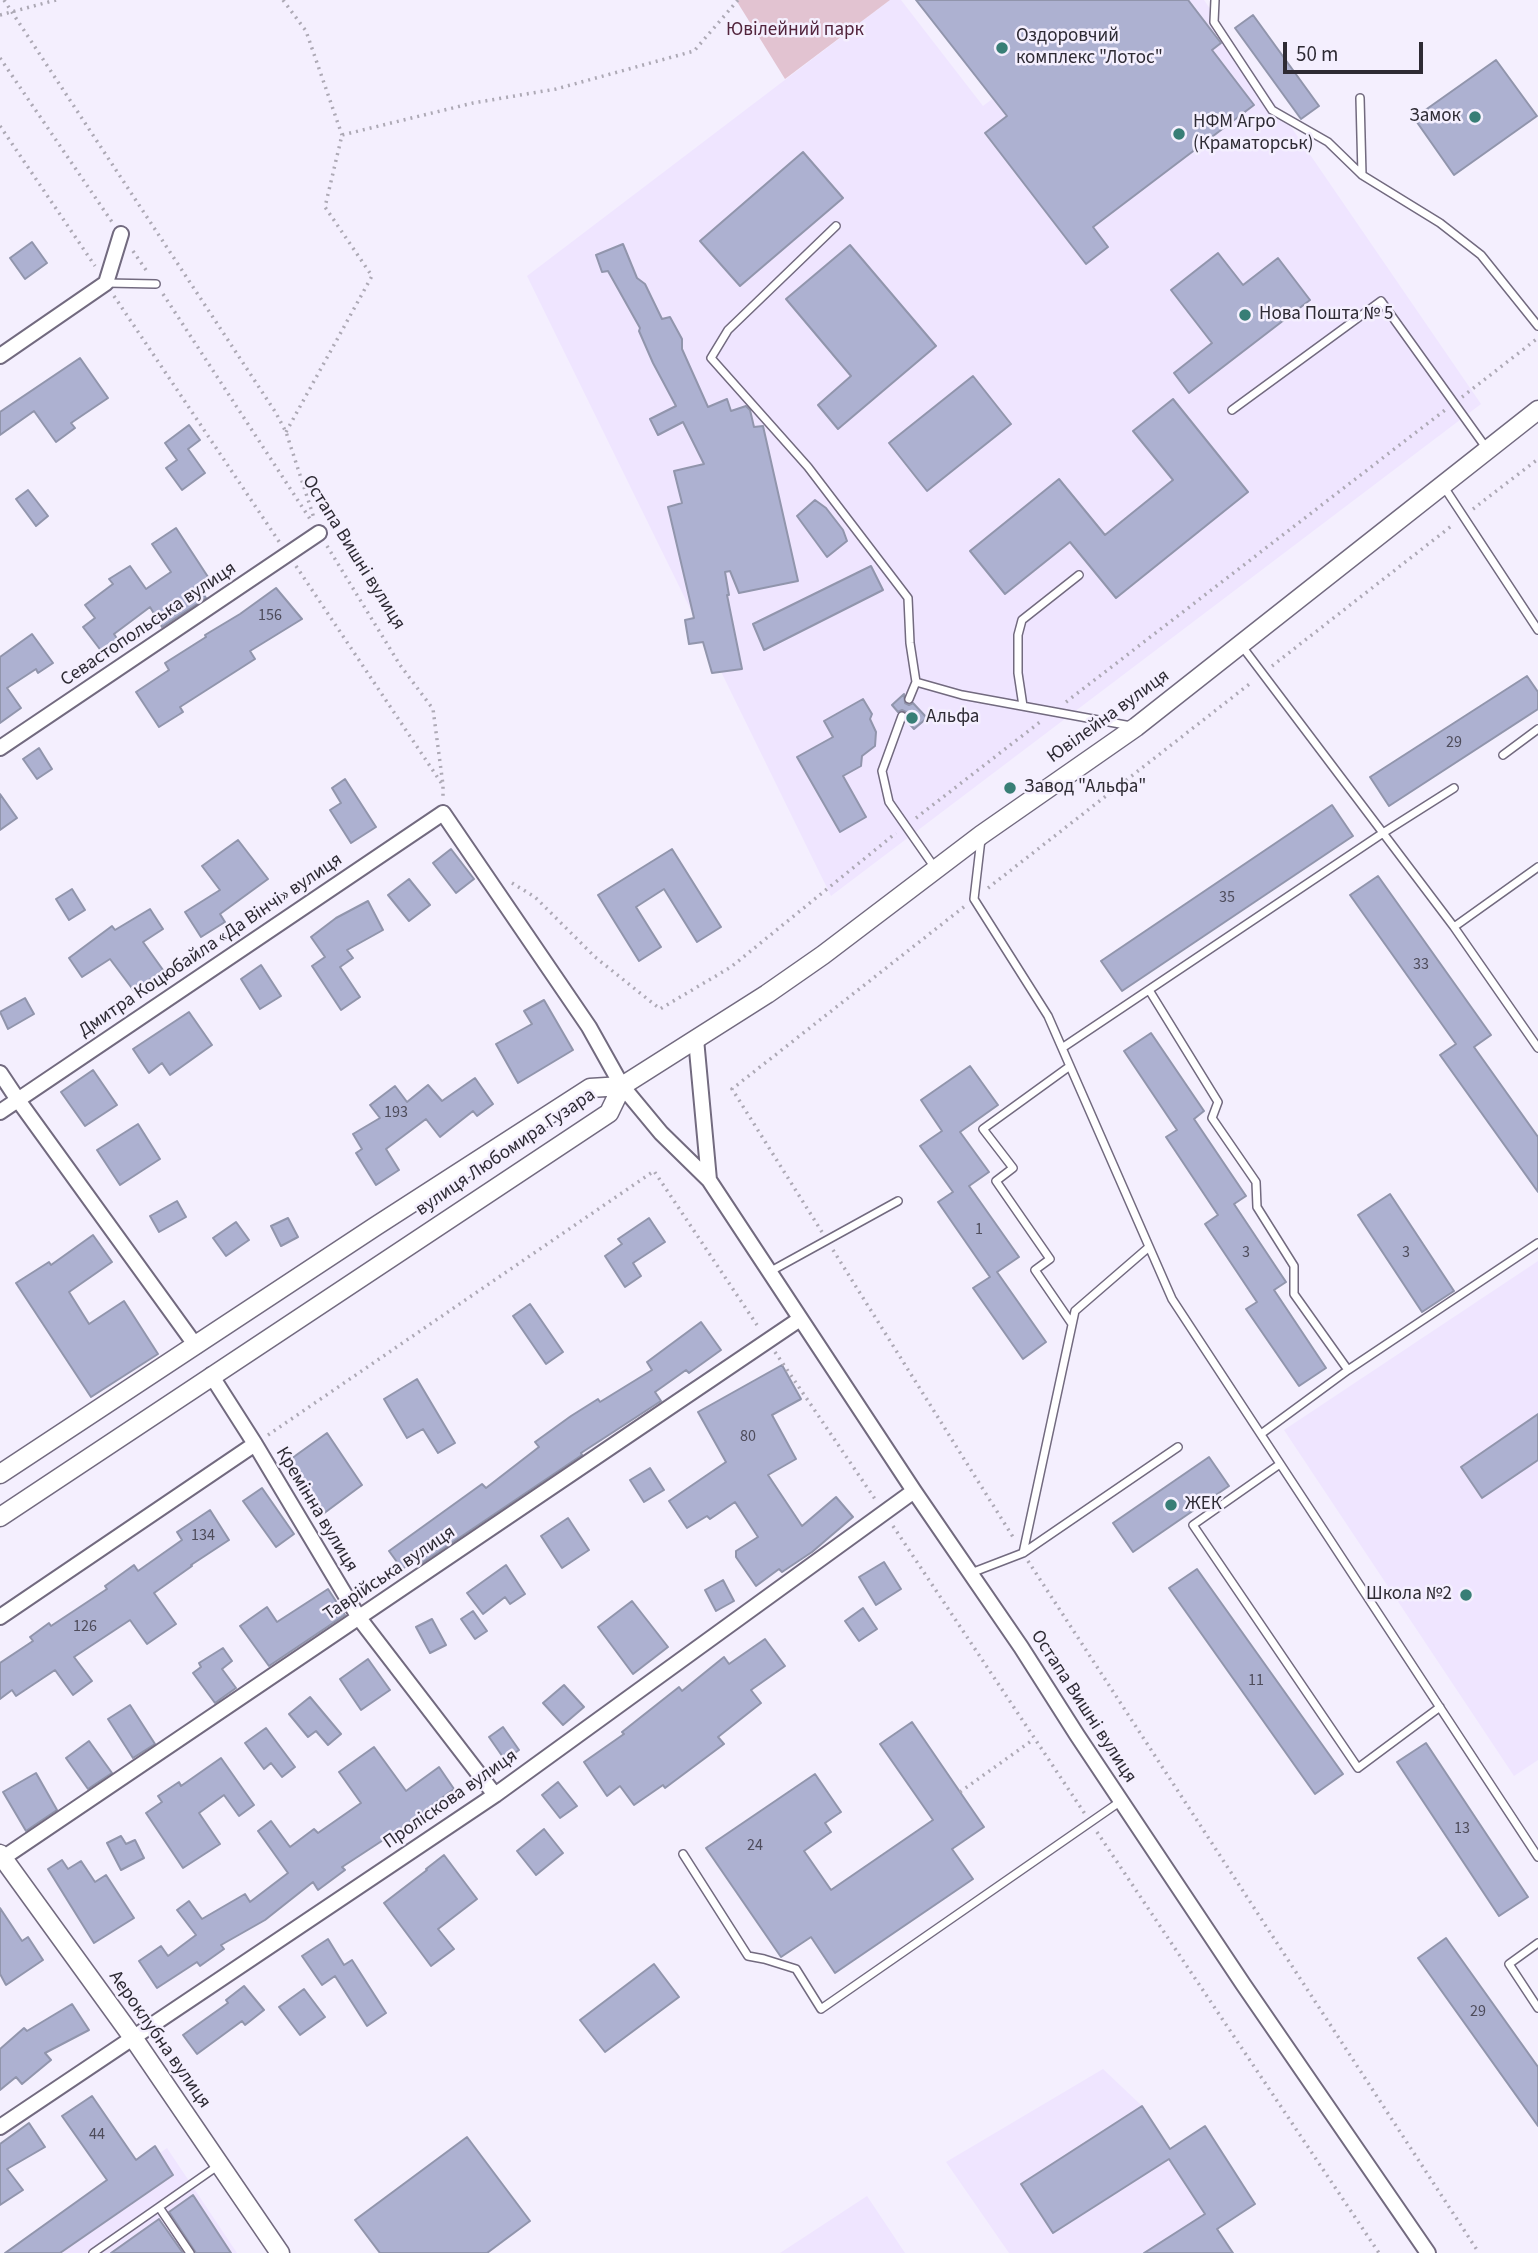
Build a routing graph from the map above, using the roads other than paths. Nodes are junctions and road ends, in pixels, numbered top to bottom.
1 (1215, 0) edge
2 (1360, 98) dead end
3 (1362, 175) junction
4 (836, 226) dead end
5 (121, 234) road end
6 (106, 283) junction
7 (156, 284) road end
8 (1538, 326) edge
9 (0, 356) edge
10 (1232, 410) dead end
11 (1538, 410) edge
12 (1487, 450) junction
13 (1443, 485) junction
14 (319, 533) road end
15 (1079, 575) dead end
16 (1538, 629) edge
17 (1240, 644) junction
18 (916, 682) junction
19 (909, 699) dead end
20 (1023, 706) junction
21 (902, 716) dead end
22 (1136, 727) junction
23 (1538, 729) edge
24 (0, 748) edge
25 (1503, 755) dead end
26 (1454, 788) dead end
27 (1383, 833) junction
28 (981, 835) junction
29 (1538, 867) edge
30 (936, 870) junction
31 (1454, 927) junction
32 (1149, 990) junction
33 (696, 1039) junction
34 (1062, 1048) junction
35 (1538, 1048) edge
36 (1070, 1066) junction
37 (0, 1073) edge
38 (622, 1086) junction
39 (18, 1100) junction
40 (0, 1112) edge
41 (709, 1180) junction
42 (898, 1201) dead end
43 (1538, 1243) edge
44 (1149, 1247) junction
45 (771, 1271) junction
46 (800, 1319) junction
47 (1072, 1324) junction
48 (196, 1346) junction
49 (1348, 1370) junction
50 (211, 1375) junction
51 (1261, 1434) junction
52 (255, 1444) junction
53 (1178, 1447) dead end
54 (1280, 1464) junction
55 (0, 1474) edge
56 (914, 1492) junction
57 (0, 1517) edge
58 (1023, 1553) junction
59 (971, 1573) junction
60 (0, 1617) edge
61 (359, 1618) junction
62 (1440, 1707) junction
63 (495, 1795) junction
64 (1121, 1801) junction
65 (683, 1854) dead end
66 (1538, 1856) edge
67 (1, 1857) edge
68 (1538, 1943) edge
69 (1538, 2008) edge
70 (134, 2039) junction
71 (0, 2127) edge
72 (219, 2164) junction
73 (159, 2207) junction
74 (93, 2253) edge
75 (190, 2253) edge
76 (280, 2253) edge
77 (1428, 2253) edge

1 - 3 lane
2 - 3 lane
3 - 8 lane
4 - 18 lane
5 - 6 street
6 - 7 lane
6 - 9 street
10 - 12 lane
11 - 12 street, Ювілейна вулиця
12 - 13 street, Ювілейна вулиця
13 - 16 lane
13 - 17 street, Ювілейна вулиця
14 - 24 street, Севастопольська вулиця
15 - 20 lane
17 - 22 street, Ювілейна вулиця
17 - 27 lane
18 - 19 lane
18 - 20 lane
20 - 22 lane
21 - 30 lane
22 - 28 street, Ювілейна вулиця
23 - 25 lane
26 - 27 lane
27 - 31 lane
27 - 32 lane
28 - 30 street, Ювілейна вулиця
28 - 34 lane
29 - 31 lane
30 - 33 street, Ювілейна вулиця
31 - 35 lane
32 - 34 lane
32 - 49 lane
33 - 38 street, Ювілейна вулиця
33 - 41 street
34 - 36 lane
36 - 44 lane
36 - 47 lane
37 - 39 street
38 - 39 street, Дмитра Коцюбайла «Да Вінчі» вулиця
38 - 41 street, Остапа Вишні вулиця
38 - 48 street, вулиця Любомира Гузара
38 - 50 street, вулиця Любомира Гузара
39 - 40 street, Дмитра Коцюбайла «Да Вінчі» вулиця
39 - 48 street
41 - 45 street, Остапа Вишні вулиця
42 - 45 lane
43 - 49 lane
44 - 47 lane
44 - 51 lane
45 - 46 street, Остапа Вишні вулиця
46 - 56 street, Остапа Вишні вулиця
46 - 61 street, Таврійська вулиця
47 - 58 lane
48 - 55 street, вулиця Любомира Гузара
49 - 51 lane
50 - 52 street, Кремінна вулиця
50 - 57 street, вулиця Любомира Гузара
51 - 54 lane
52 - 60 street
52 - 61 street, Кремінна вулиця
53 - 58 lane
54 - 62 lane
54 - 62 lane
56 - 59 street, Остапа Вишні вулиця
56 - 63 street, Проліскова вулиця
58 - 59 lane
59 - 64 street, Остапа Вишні вулиця
61 - 63 street, Кремінна вулиця
61 - 67 street, Таврійська вулиця
62 - 66 lane
63 - 70 street, Проліскова вулиця
64 - 65 lane
64 - 77 street, Остапа Вишні вулиця
67 - 70 street, Аероклубна вулиця
68 - 69 lane
70 - 71 street, Проліскова вулиця
70 - 72 street, Аероклубна вулиця
72 - 73 lane
72 - 76 street, Аероклубна вулиця
73 - 74 lane
73 - 75 lane

